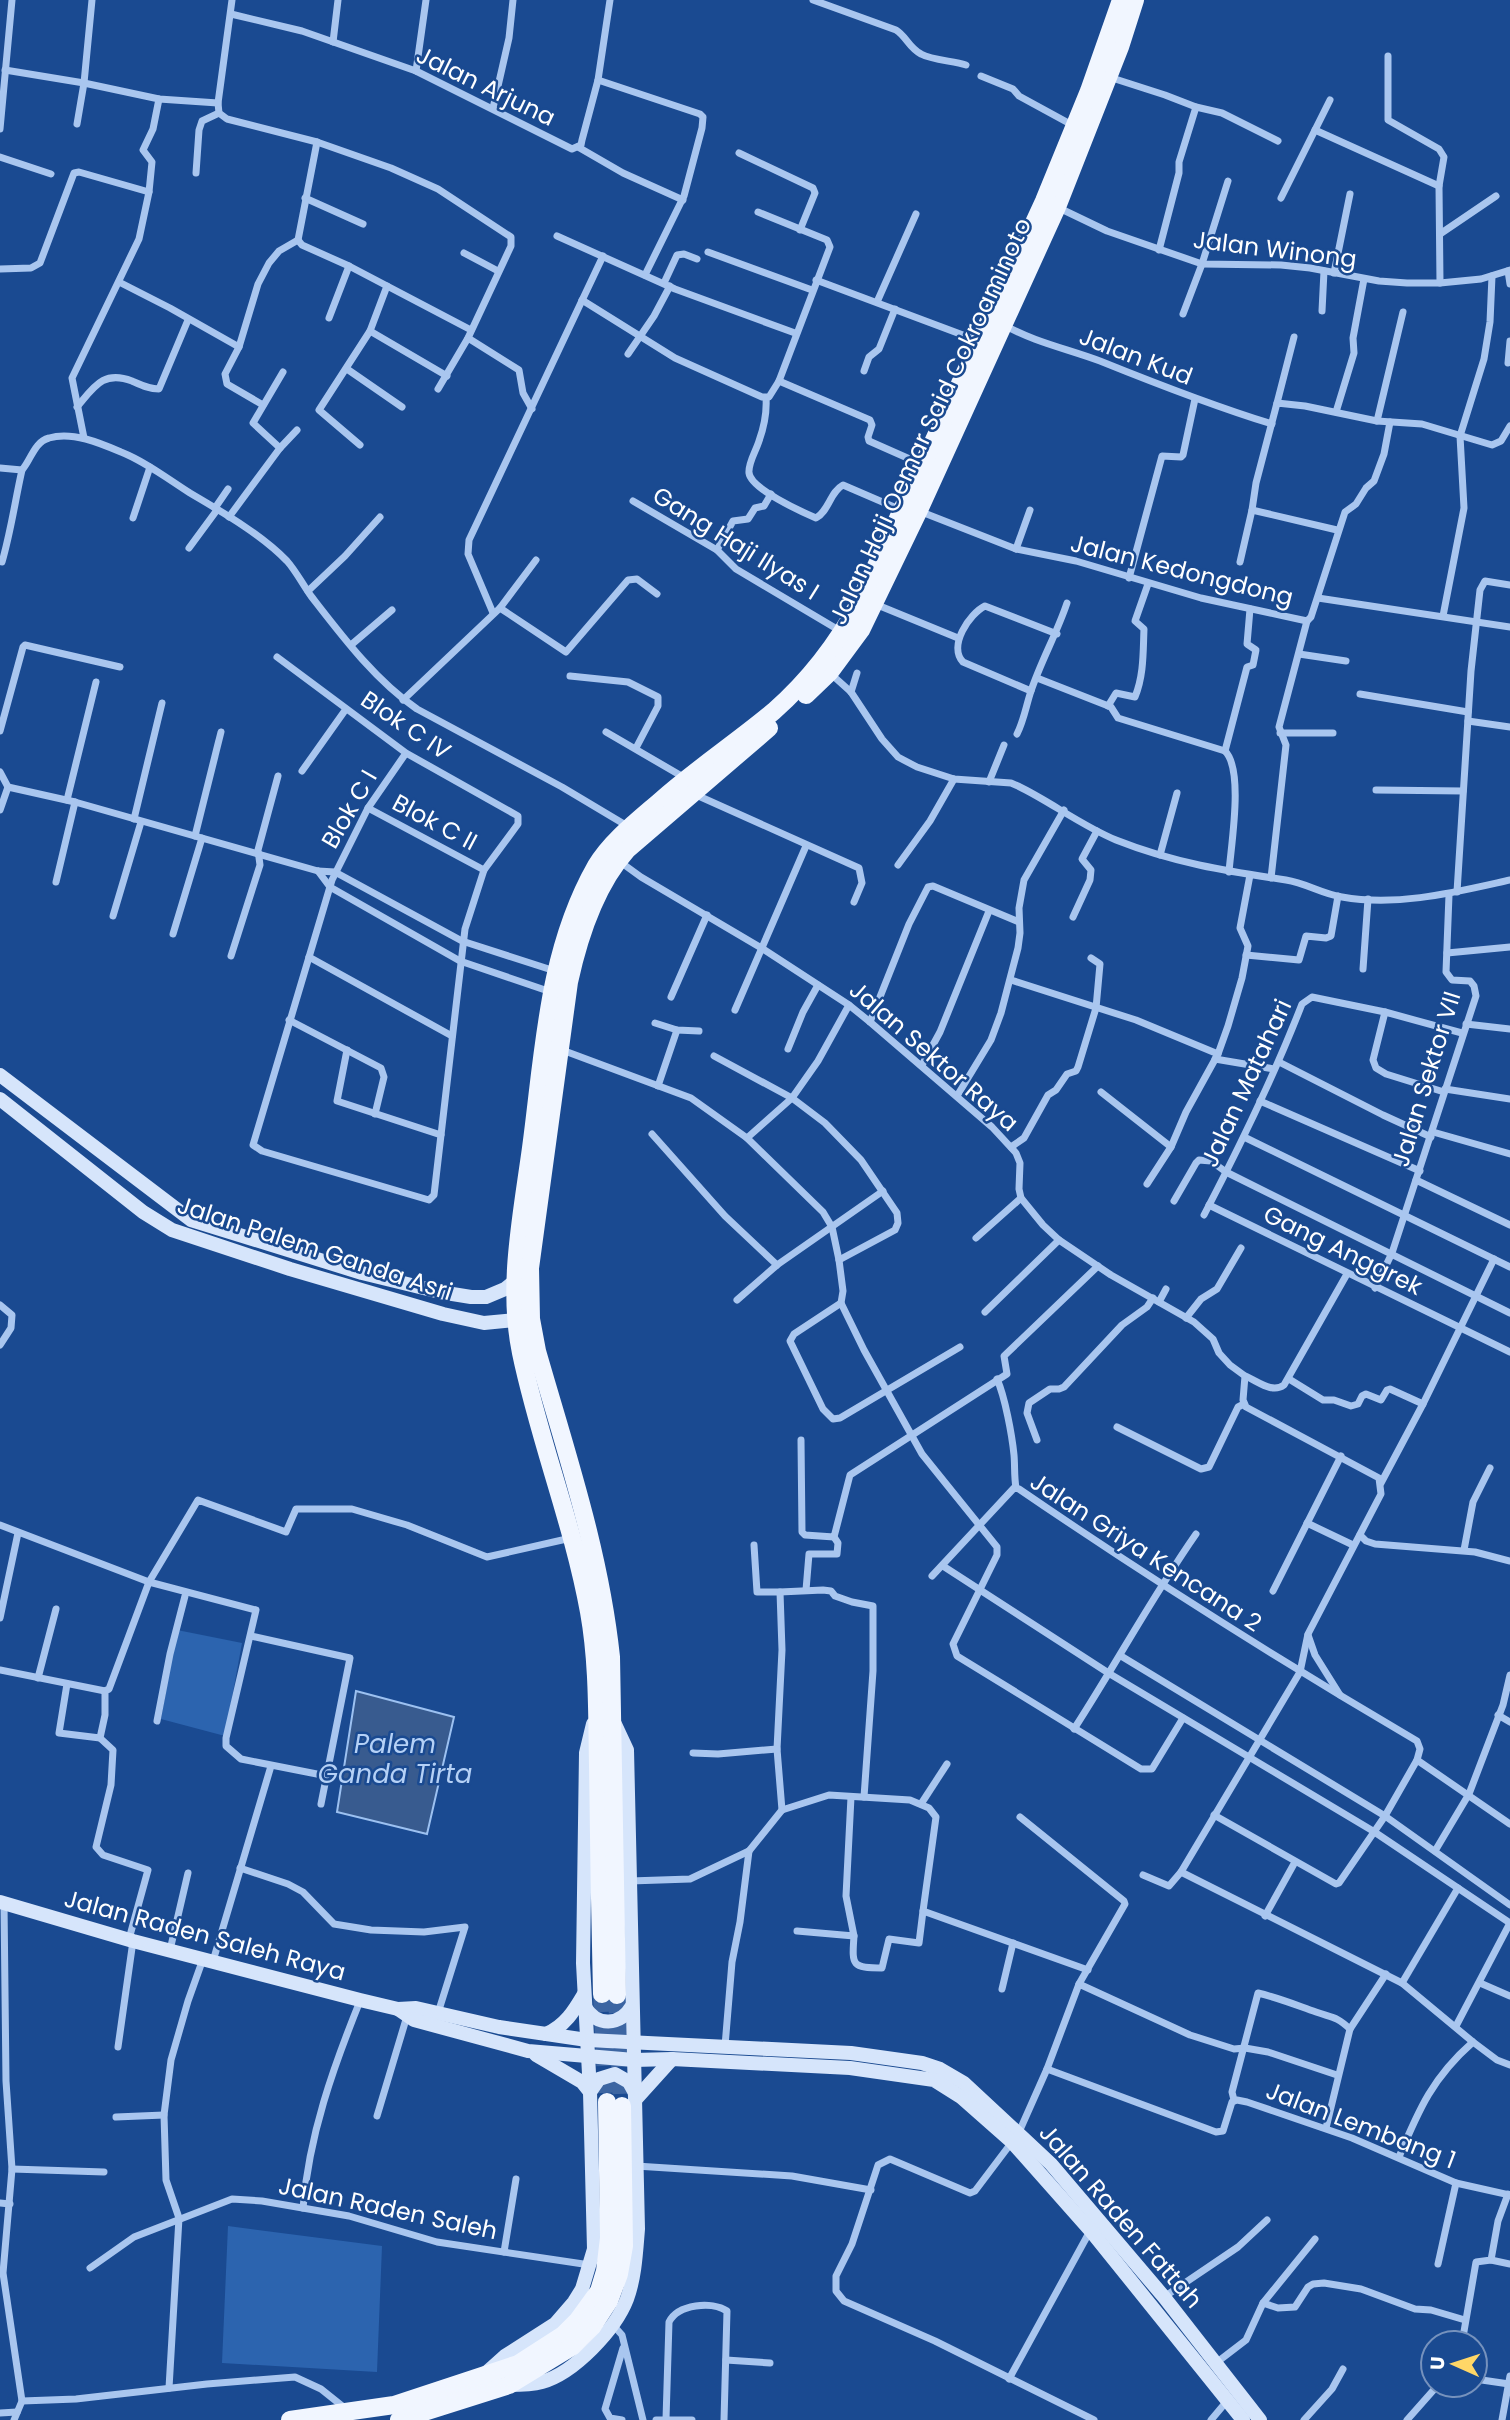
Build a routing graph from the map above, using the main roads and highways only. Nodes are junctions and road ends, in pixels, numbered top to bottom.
1 (1121, 0) edge
2 (1135, 0) edge
3 (1051, 204) junction
4 (957, 407) junction
5 (910, 510) junction
6 (850, 635) junction
7 (690, 786) junction
8 (562, 973) junction
9 (559, 995) junction
10 (0, 1075) edge
11 (0, 1099) edge
12 (362, 1273) junction
13 (514, 1281) junction
14 (356, 1290) junction
15 (524, 1320) junction
16 (605, 1715) junction
17 (2, 1903) edge
18 (597, 1997) junction
19 (403, 2012) junction
20 (632, 2013) junction
21 (545, 2034) junction
22 (587, 2040) junction
23 (633, 2041) junction
24 (701, 2045) junction
25 (528, 2051) junction
26 (588, 2057) junction
27 (672, 2059) junction
28 (634, 2060) junction
29 (850, 2061) junction
30 (590, 2092) junction
31 (624, 2100) junction
32 (1015, 2137) junction
33 (485, 2374) junction
34 (509, 2385) junction
35 (290, 2420) edge
36 (400, 2420) edge
37 (1243, 2420) edge
38 (1259, 2420) edge

1 - 3 main road, Jalan Haji Oemar Said Cokroaminoto
2 - 3 main road, Jalan Haji Oemar Said Cokroaminoto
3 - 4 main road, Jalan Haji Oemar Said Cokroaminoto
4 - 5 main road, Jalan Haji Oemar Said Cokroaminoto
4 - 5 main road, Jalan Haji Oemar Said Cokroaminoto
5 - 6 main road, Jalan Haji Oemar Said Cokroaminoto
5 - 6 main road, Jalan Haji Oemar Said Cokroaminoto
6 - 7 main road, Jalan Haji Oemar Said Cokroaminoto
7 - 8 main road, Jalan Haji Oemar Said Cokroaminoto
7 - 8 main road, Jalan Haji Oemar Said Cokroaminoto
8 - 9 main road, Jalan Haji Oemar Said Cokroaminoto
9 - 13 main road, Jalan Haji Oemar Said Cokroaminoto
9 - 15 main road, Jalan Haji Oemar Said Cokroaminoto
10 - 12 main road, Jalan Palem Ganda Asri
11 - 14 main road, Jalan Palem Ganda Asri
12 - 13 main road, Jalan Palem Ganda Asri
12 - 14 main road
13 - 15 main road, Jalan Haji Oemar Said Cokroaminoto
14 - 15 main road, Jalan Palem Ganda Asri
15 - 16 main road, Jalan Haji Oemar Said Cokroaminoto
15 - 16 main road, Jalan Haji Oemar Said Cokroaminoto
16 - 18 main road, Jalan Haji Oemar Said Cokroaminoto
16 - 20 main road, Jalan Haji Oemar Said Cokroaminoto
17 - 19 main road, Jalan Raden Saleh Raya
18 - 20 main road
18 - 21 main road
18 - 22 main road, Jalan Haji Oemar Said Cokroaminoto
19 - 21 main road, Jalan Raden Saleh Raya
19 - 25 main road, Jalan Raden Saleh Raya
20 - 23 main road, Jalan Haji Oemar Said Cokroaminoto
20 - 24 main road
21 - 22 main road, Jalan Raden Saleh Raya
22 - 23 main road, Jalan Raden Saleh Raya
22 - 26 main road, Jalan Haji Oemar Said Cokroaminoto
23 - 24 main road, Jalan Raden Fattah
23 - 28 main road, Jalan Haji Oemar Said Cokroaminoto
24 - 29 main road, Jalan Raden Fattah
25 - 26 main road, Jalan Raden Saleh Raya
25 - 30 main road
26 - 28 main road, Jalan Raden Saleh Raya
26 - 30 main road, Jalan Haji Oemar Said Cokroaminoto
27 - 28 main road, Jalan Raden Fattah
27 - 29 main road, Jalan Raden Fattah
27 - 31 main road
28 - 31 main road, Jalan Haji Oemar Said Cokroaminoto
29 - 32 main road, Jalan Raden Fattah
30 - 31 main road
30 - 33 main road, Jalan Haji Oemar Said Cokroaminoto
31 - 33 main road
31 - 34 main road
31 - 34 main road, Jalan Haji Oemar Said Cokroaminoto
32 - 37 main road, Jalan Raden Fattah
32 - 38 main road, Jalan Raden Fattah
33 - 35 main road
34 - 36 main road

